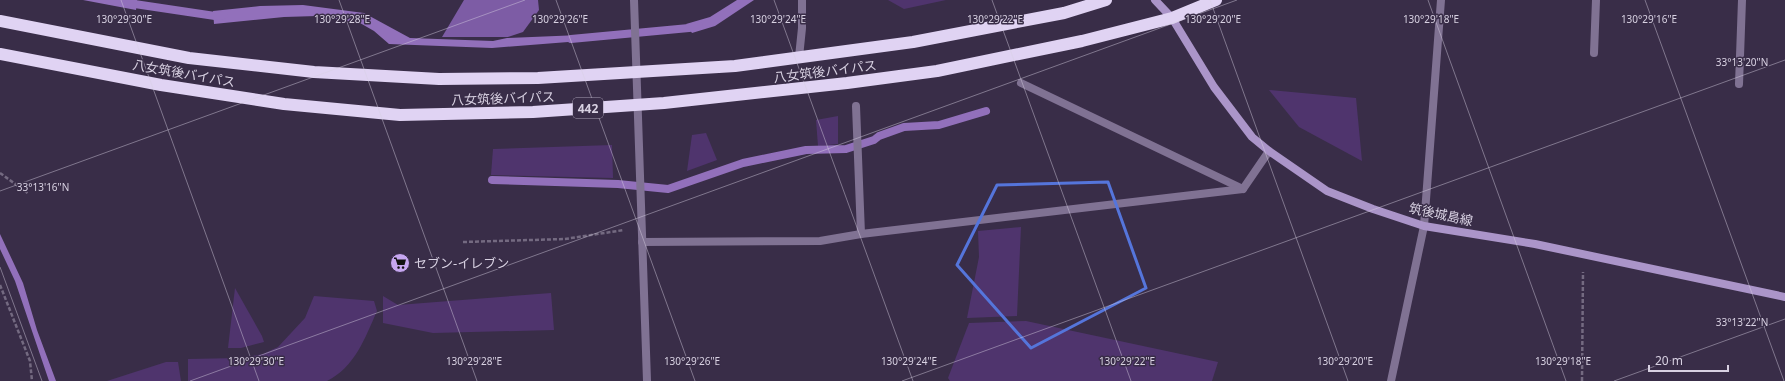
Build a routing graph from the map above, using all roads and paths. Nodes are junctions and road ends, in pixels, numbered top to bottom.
1 (634, 0) edge
2 (802, 0) edge
3 (1106, 0) edge
4 (1156, 0) edge
5 (1216, 0) edge
6 (1441, 0) edge
7 (1596, 0) edge
8 (1742, 0) edge
9 (1172, 18) junction
10 (0, 21) edge
11 (1594, 53) dead end
12 (0, 54) edge
13 (799, 57) junction
14 (636, 72) junction
15 (1021, 82) dead end
16 (1739, 84) dead end
17 (637, 104) junction
18 (856, 106) dead end
19 (1269, 151) junction
20 (0, 173) edge
21 (1243, 189) junction
22 (29, 194) dead end
23 (1424, 226) junction
24 (641, 228) junction
25 (861, 234) junction
26 (463, 242) dead end
27 (642, 242) junction
28 (1586, 255) junction
29 (0, 285) edge
30 (1785, 297) edge
31 (32, 381) edge
32 (647, 381) edge
33 (1391, 381) edge
34 (1582, 381) edge

1 - 14 street
2 - 13 street
3 - 13 highway, 八女筑後バイパス
4 - 9 street, 筑後城島線
5 - 9 highway, 442
6 - 23 street
7 - 11 street
8 - 16 street
9 - 17 highway, 八女筑後バイパス / 442
9 - 19 street, 筑後城島線
10 - 14 highway, 八女筑後バイパス
12 - 17 highway, 八女筑後バイパス / 442
13 - 14 highway, 八女筑後バイパス
14 - 17 street
15 - 21 street
17 - 24 street
18 - 25 street
19 - 21 street
19 - 23 street, 筑後城島線
20 - 22 path
21 - 25 street
23 - 28 street, 筑後城島線
23 - 33 street
24 - 26 path
24 - 27 street
25 - 27 street
27 - 32 street
28 - 30 street, 筑後城島線
28 - 34 path
29 - 31 path

